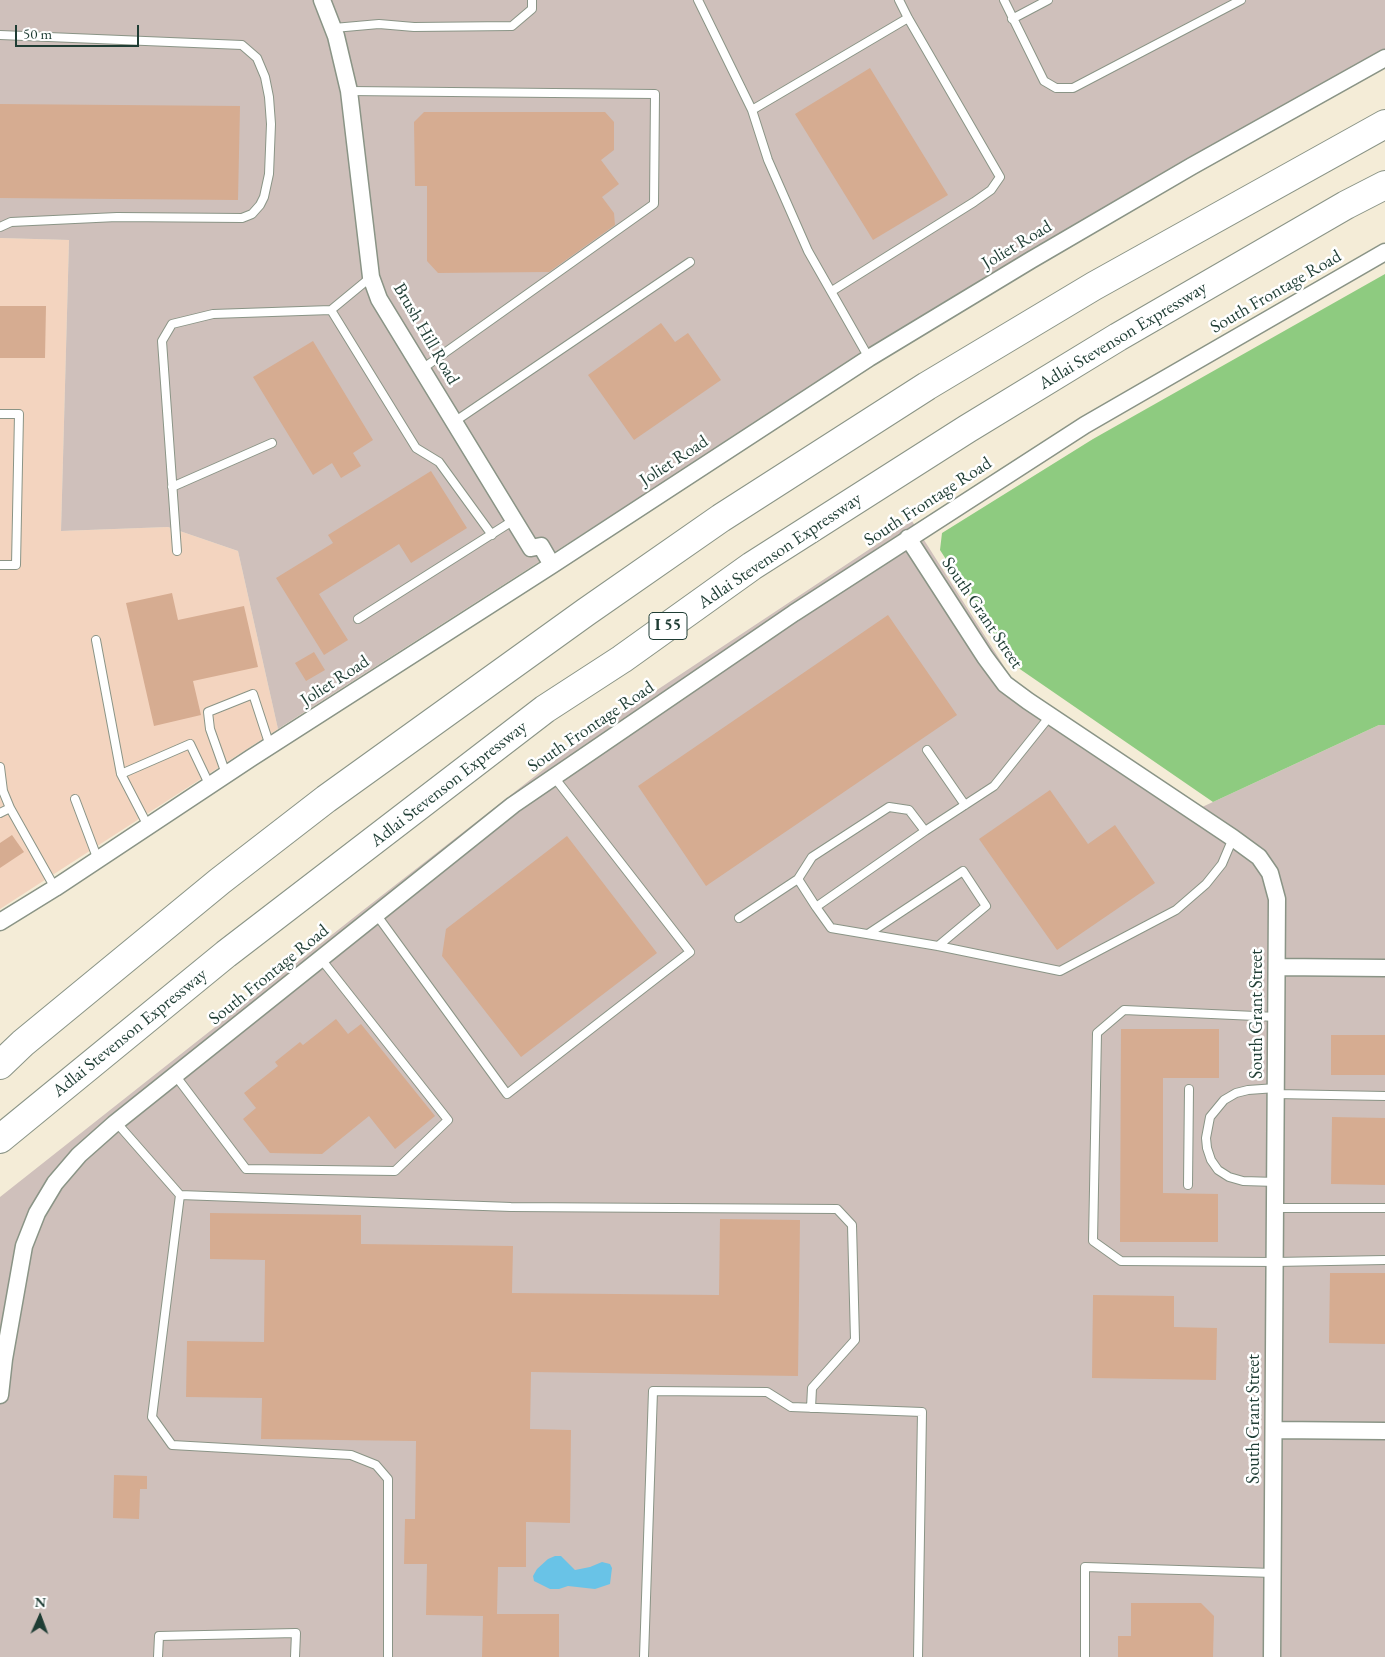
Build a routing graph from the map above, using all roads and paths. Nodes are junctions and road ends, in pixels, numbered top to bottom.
1 (322, 0) edge
2 (532, 0) edge
3 (698, 0) edge
4 (899, 0) edge
5 (1004, 0) edge
6 (1048, 0) edge
7 (1241, 0) edge
8 (908, 18) junction
9 (1012, 18) junction
10 (334, 28) junction
11 (0, 35) edge
12 (1385, 58) edge
13 (349, 90) junction
14 (752, 110) junction
15 (1385, 124) edge
16 (1385, 185) edge
17 (0, 227) edge
18 (1385, 252) edge
19 (690, 262) dead end
20 (371, 277) junction
21 (832, 291) junction
22 (331, 310) junction
23 (869, 358) junction
24 (422, 369) junction
25 (0, 414) edge
26 (454, 422) junction
27 (272, 443) dead end
28 (172, 487) junction
29 (514, 520) junction
30 (492, 534) junction
31 (908, 538) junction
32 (176, 551) dead end
33 (0, 564) edge
34 (552, 565) junction
35 (358, 619) dead end
36 (96, 640) dead end
37 (1050, 716) junction
38 (270, 746) junction
39 (927, 750) dead end
40 (0, 767) edge
41 (122, 774) junction
42 (226, 774) junction
43 (554, 777) junction
44 (210, 786) junction
45 (75, 799) dead end
46 (965, 805) junction
47 (10, 808) junction
48 (0, 813) edge
49 (148, 826) junction
50 (925, 831) junction
51 (1234, 838) junction
52 (98, 860) junction
53 (798, 879) junction
54 (55, 888) junction
55 (816, 907) junction
56 (376, 914) junction
57 (739, 918) dead end
58 (0, 922) edge
59 (868, 934) junction
60 (938, 946) junction
61 (321, 958) junction
62 (1277, 967) junction
63 (1385, 968) edge
64 (1277, 1017) junction
65 (0, 1064) edge
66 (175, 1075) junction
67 (1189, 1089) dead end
68 (1276, 1091) junction
69 (1385, 1096) edge
70 (116, 1122) junction
71 (1189, 1137) junction
72 (1206, 1138) junction
73 (0, 1139) edge
74 (1276, 1182) junction
75 (1188, 1185) dead end
76 (180, 1195) junction
77 (1276, 1208) junction
78 (1385, 1208) edge
79 (1385, 1260) edge
80 (1275, 1262) junction
81 (0, 1396) edge
82 (811, 1408) junction
83 (1274, 1430) junction
84 (1385, 1431) edge
85 (1273, 1573) junction
86 (158, 1657) edge
87 (295, 1657) edge
88 (388, 1657) edge
89 (644, 1657) edge
90 (918, 1657) edge
91 (1085, 1657) edge
92 (1272, 1657) edge

1 - 10 street, Brush Hill Road
2 - 10 lane
3 - 14 lane
4 - 8 lane
5 - 9 lane
6 - 9 lane
7 - 9 lane
8 - 14 lane
8 - 21 lane
10 - 13 street, Brush Hill Road
11 - 17 lane
12 - 23 street, Joliet Road
13 - 20 street, Brush Hill Road
13 - 24 lane
14 - 21 lane
15 - 65 highway
16 - 73 highway, Adlai Stevenson Expressway / I 55
18 - 31 street, South Frontage Road
19 - 26 lane
20 - 22 lane
20 - 24 street, Brush Hill Road
21 - 23 lane
22 - 28 lane
22 - 30 lane
23 - 34 street, Joliet Road
24 - 26 street, Brush Hill Road
25 - 33 lane
26 - 29 street, Brush Hill Road
27 - 28 lane
28 - 32 lane
29 - 30 lane
29 - 34 street, Brush Hill Road
30 - 35 lane
31 - 37 street, South Grant Street
31 - 43 street, South Frontage Road
34 - 38 street, Joliet Road
36 - 41 lane
37 - 46 lane
37 - 51 street, South Grant Street
38 - 42 street, Joliet Road
38 - 42 lane
39 - 46 lane
40 - 47 lane
41 - 44 lane
41 - 49 lane
42 - 44 street, Joliet Road
43 - 56 street, South Frontage Road
43 - 56 lane
44 - 49 street, Joliet Road
45 - 52 lane
46 - 50 lane
47 - 48 lane
47 - 54 lane
49 - 52 street, Joliet Road
50 - 53 lane
50 - 55 lane
51 - 60 lane
51 - 62 street, South Grant Street
52 - 54 street, Joliet Road
53 - 55 lane
53 - 57 lane
54 - 58 street, Joliet Road
55 - 59 lane
56 - 61 street, South Frontage Road
59 - 60 lane
59 - 60 lane
61 - 66 street, South Frontage Road
61 - 66 lane
62 - 63 street
62 - 64 street, South Grant Street
64 - 68 street, South Grant Street
64 - 80 lane
66 - 70 street, South Frontage Road
67 - 71 lane
68 - 69 lane
68 - 72 lane
68 - 74 street, South Grant Street
70 - 76 lane
70 - 81 street, South Frontage Road
71 - 72 lane
71 - 75 lane
72 - 74 lane
74 - 77 street, South Grant Street
76 - 82 lane
76 - 88 lane
77 - 78 lane
77 - 80 street, South Grant Street
79 - 80 lane
80 - 83 street, South Grant Street
82 - 89 lane
82 - 90 lane
83 - 84 street
83 - 85 street, South Grant Street
85 - 91 lane
85 - 92 street, South Grant Street
86 - 87 lane

